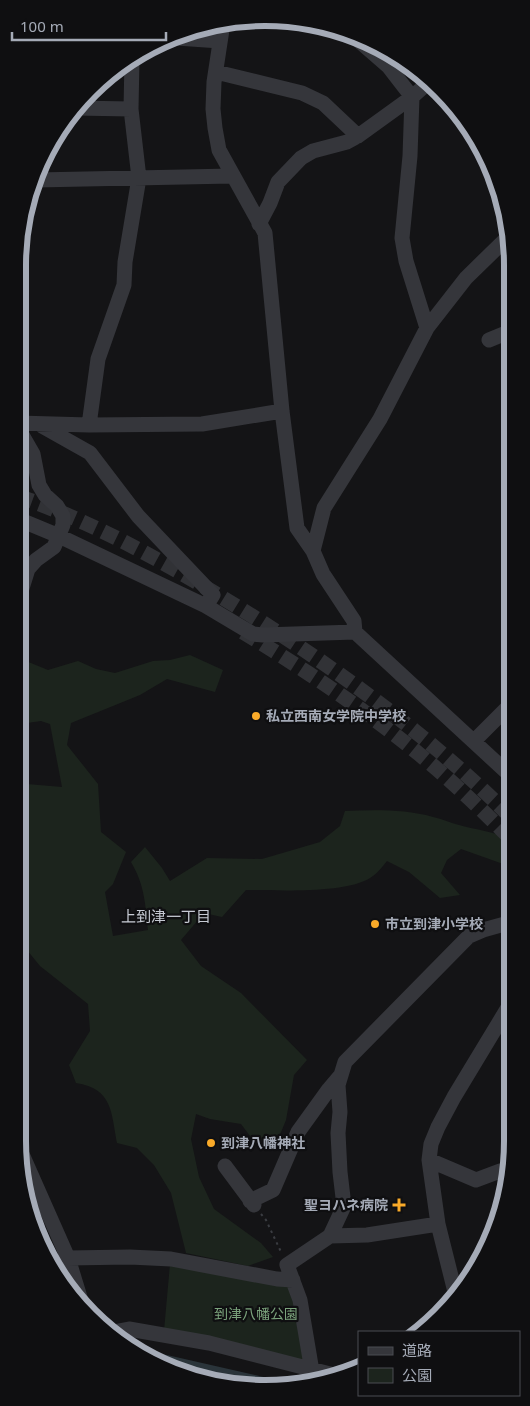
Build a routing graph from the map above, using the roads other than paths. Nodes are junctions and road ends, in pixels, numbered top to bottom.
1 (222, 30) edge
2 (189, 39) edge
3 (220, 41) junction
4 (371, 51) edge
5 (132, 66) edge
6 (216, 72) junction
7 (424, 87) edge
8 (412, 97) junction
9 (85, 108) edge
10 (132, 109) junction
11 (358, 136) junction
12 (232, 176) junction
13 (139, 178) junction
14 (42, 180) edge
15 (259, 224) junction
16 (503, 242) edge
17 (427, 328) junction
18 (504, 334) edge
19 (488, 340) dead end
20 (282, 411) junction
21 (26, 424) edge
22 (39, 424) junction
23 (89, 425) junction
24 (26, 441) edge
25 (26, 522) edge
26 (59, 536) junction
27 (313, 551) junction
28 (26, 568) edge
29 (206, 606) junction
30 (354, 632) junction
31 (504, 712) edge
32 (474, 741) junction
33 (504, 769) edge
34 (504, 924) edge
35 (504, 1015) edge
36 (340, 1076) junction
37 (430, 1160) junction
38 (225, 1166) dead end
39 (502, 1171) edge
40 (28, 1172) edge
41 (438, 1224) junction
42 (330, 1236) junction
43 (61, 1260) edge
44 (70, 1278) edge
45 (293, 1280) junction
46 (454, 1286) edge
47 (121, 1330) edge
48 (309, 1375) edge
49 (314, 1375) edge

1 - 3 street
2 - 3 street
3 - 6 street
4 - 8 street
5 - 10 street
6 - 11 street
6 - 12 street
7 - 8 street
8 - 11 street
8 - 17 street
9 - 10 street
10 - 13 street
11 - 15 street
12 - 13 street
12 - 15 street
13 - 14 street
13 - 23 street
15 - 20 street
16 - 17 street
17 - 27 street
18 - 19 street
20 - 23 street
20 - 27 street
21 - 22 street
22 - 23 street
22 - 29 street
24 - 26 street
25 - 26 street
26 - 28 street
26 - 29 street
27 - 30 street
29 - 30 street
30 - 32 street
31 - 32 street
32 - 33 street
34 - 36 street
35 - 37 street
36 - 38 street
36 - 42 street
37 - 39 street
37 - 41 street
40 - 43 street
41 - 42 street
41 - 46 street
42 - 45 street
43 - 44 street
43 - 45 street
45 - 49 street
47 - 48 street

